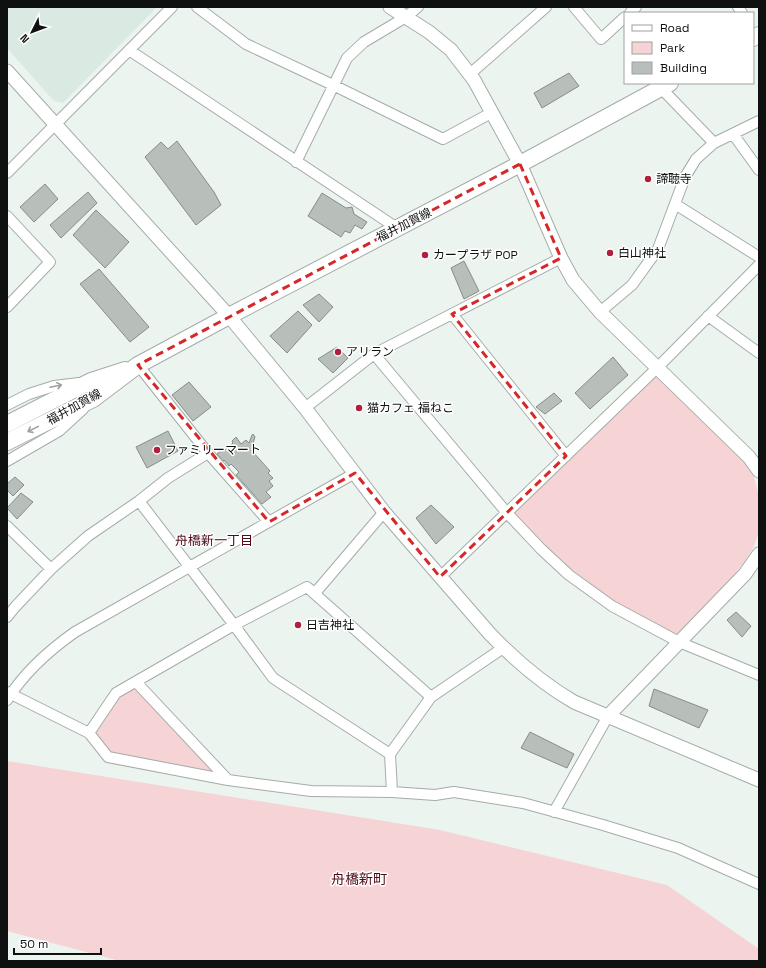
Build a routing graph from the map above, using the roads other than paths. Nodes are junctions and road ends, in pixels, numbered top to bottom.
1 (172, 7) edge
2 (197, 7) edge
3 (390, 7) edge
4 (418, 7) edge
5 (546, 7) edge
6 (574, 7) edge
7 (406, 17) junction
8 (624, 18) edge
9 (129, 50) junction
10 (7, 71) edge
11 (470, 74) junction
12 (333, 85) junction
13 (666, 85) edge
14 (491, 113) junction
15 (759, 121) edge
16 (55, 124) junction
17 (733, 134) junction
18 (714, 143) junction
19 (296, 162) junction
20 (520, 164) junction
21 (759, 170) edge
22 (7, 173) edge
23 (675, 204) junction
24 (7, 216) edge
25 (397, 228) junction
26 (759, 257) edge
27 (561, 258) junction
28 (759, 265) edge
29 (7, 307) edge
30 (600, 312) junction
31 (452, 314) junction
32 (229, 316) junction
33 (708, 316) junction
34 (759, 353) edge
35 (374, 354) junction
36 (138, 365) junction
37 (657, 368) junction
38 (91, 381) junction
39 (93, 399) junction
40 (7, 405) edge
41 (305, 408) junction
42 (7, 424) edge
43 (7, 442) edge
44 (208, 452) junction
45 (566, 456) junction
46 (7, 461) edge
47 (759, 471) edge
48 (355, 473) junction
49 (139, 501) junction
50 (384, 512) junction
51 (507, 513) junction
52 (269, 522) junction
53 (7, 526) edge
54 (759, 554) edge
55 (189, 567) junction
56 (51, 569) junction
57 (440, 577) junction
58 (315, 593) junction
59 (7, 617) edge
60 (234, 625) junction
61 (679, 642) junction
62 (503, 648) junction
63 (759, 676) edge
64 (136, 682) junction
65 (8, 696) edge
66 (431, 697) junction
67 (608, 716) junction
68 (89, 733) junction
69 (390, 754) junction
70 (228, 780) junction
71 (759, 780) edge
72 (392, 792) junction
73 (554, 812) junction
74 (759, 884) edge

1 - 9 street
2 - 12 street
3 - 7 street
4 - 7 street
5 - 11 street
6 - 8 street
7 - 11 street
7 - 12 street
9 - 16 street
9 - 19 street
10 - 16 street
11 - 14 street
12 - 14 street
12 - 19 street
13 - 18 street
13 - 20 main road, 福井加賀線
14 - 20 street
15 - 17 street
16 - 22 street
16 - 32 street
17 - 18 street
17 - 21 street
18 - 23 street
19 - 25 street
20 - 25 main road, 福井加賀線
20 - 27 street
23 - 26 street
23 - 30 street
24 - 29 street
25 - 32 main road, 福井加賀線
27 - 30 street
27 - 31 street
28 - 33 street
30 - 37 street
31 - 35 street
31 - 45 street
32 - 36 main road, 福井加賀線
32 - 41 street
33 - 34 street
33 - 37 street
35 - 41 street
35 - 51 street
36 - 38 main road, 福井加賀線
36 - 39 main road, 福井加賀線
36 - 44 street
37 - 45 street
37 - 47 street
40 -> 38 street
38 - 42 main road, 福井加賀線
39 -> 43 main road, 福井加賀線
39 - 46 street
41 - 48 street
44 - 49 street
44 - 52 street
45 - 51 street
48 - 50 street
48 - 52 street
49 - 55 street
49 - 56 street
50 - 57 street
50 - 58 street
51 - 57 street
51 - 61 street
52 - 55 street
53 - 56 street
54 - 61 street
55 - 60 street
55 - 65 street
56 - 59 street
57 - 62 street
58 - 60 street
58 - 66 street
60 - 64 street
60 - 69 street
61 - 63 street
61 - 67 street
62 - 66 street
62 - 67 street
64 - 68 street
64 - 70 street
65 - 68 street
66 - 69 street
67 - 71 street
67 - 73 street
68 - 70 street
69 - 72 street
70 - 72 street
72 - 73 street
73 - 74 street

